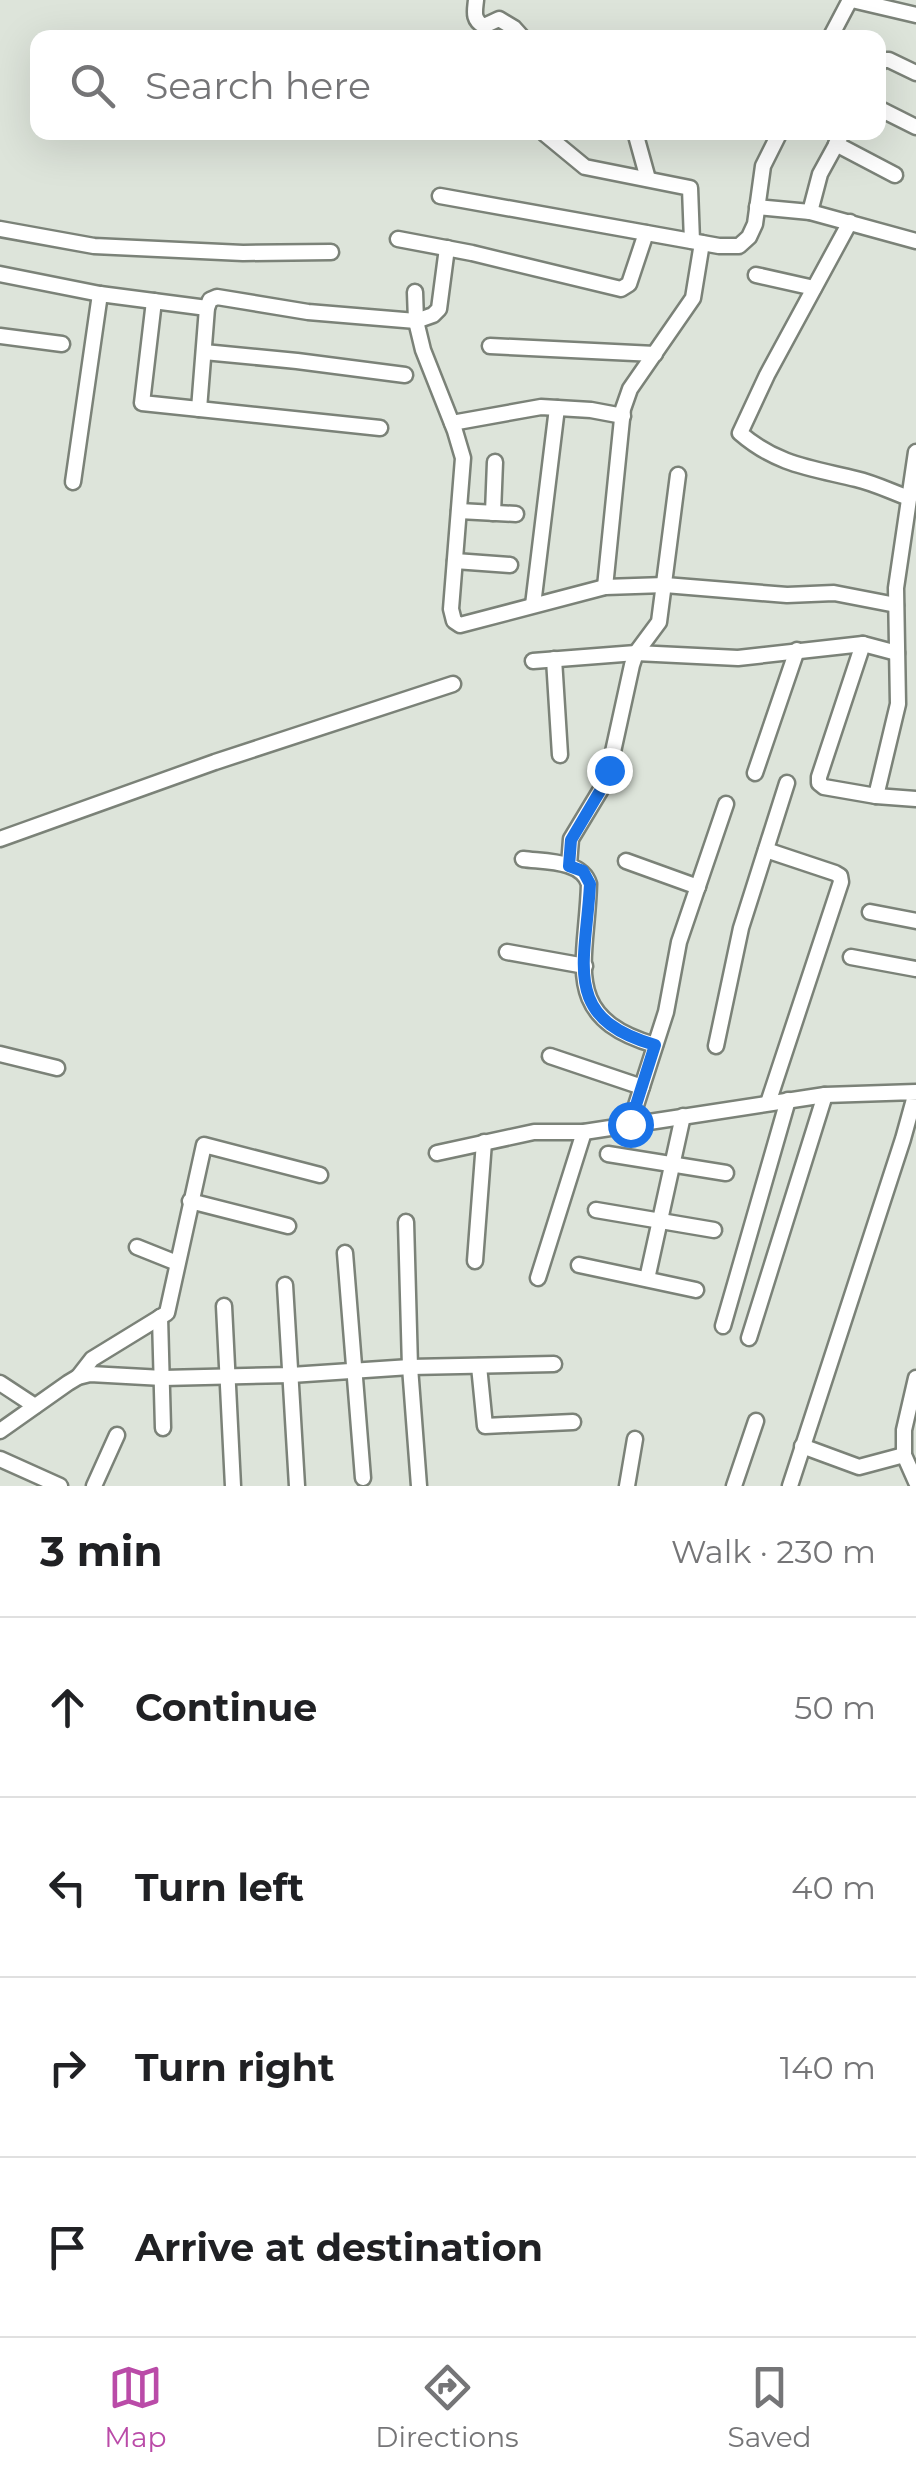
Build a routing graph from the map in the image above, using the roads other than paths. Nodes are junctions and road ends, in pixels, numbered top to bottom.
1 (476, 0) edge
2 (851, 0) edge
3 (916, 15) edge
4 (516, 30) edge
5 (834, 30) edge
6 (886, 60) edge
7 (916, 73) edge
8 (886, 112) edge
9 (916, 127) edge
10 (552, 140) edge
11 (637, 140) edge
12 (776, 140) edge
13 (838, 140) edge
14 (842, 140) edge
15 (896, 175) dead end
16 (648, 178) junction
17 (440, 196) dead end
18 (758, 207) junction
19 (810, 212) junction
20 (850, 222) junction
21 (0, 228) edge
22 (646, 233) junction
23 (398, 239) dead end
24 (697, 242) junction
25 (916, 242) edge
26 (447, 248) junction
27 (331, 252) dead end
28 (0, 274) edge
29 (756, 274) dead end
30 (814, 288) junction
31 (415, 292) dead end
32 (100, 294) junction
33 (154, 301) junction
34 (207, 308) junction
35 (416, 321) junction
36 (0, 336) edge
37 (62, 344) dead end
38 (490, 346) dead end
39 (204, 352) junction
40 (655, 354) junction
41 (405, 375) dead end
42 (198, 408) junction
43 (557, 408) junction
44 (622, 416) junction
45 (452, 422) junction
46 (380, 428) dead end
47 (916, 452) edge
48 (495, 462) dead end
49 (678, 475) dead end
50 (73, 482) dead end
51 (908, 498) junction
52 (458, 511) junction
53 (493, 513) junction
54 (516, 514) dead end
55 (455, 561) junction
56 (510, 565) dead end
57 (665, 585) junction
58 (605, 586) junction
59 (533, 604) junction
60 (896, 605) junction
61 (863, 644) junction
62 (796, 650) junction
63 (897, 653) junction
64 (636, 654) junction
65 (554, 659) junction
66 (532, 660) dead end
67 (453, 684) dead end
68 (560, 755) dead end
69 (755, 773) dead end
70 (787, 783) dead end
71 (876, 796) junction
72 (916, 799) edge
73 (726, 804) dead end
74 (0, 839) edge
75 (766, 850) junction
76 (523, 858) dead end
77 (626, 861) dead end
78 (569, 866) junction
79 (698, 887) junction
80 (870, 912) dead end
81 (916, 921) edge
82 (507, 952) dead end
83 (850, 957) dead end
84 (585, 966) junction
85 (916, 970) edge
86 (655, 1045) junction
87 (716, 1046) dead end
88 (0, 1054) edge
89 (550, 1056) dead end
90 (57, 1068) dead end
91 (642, 1088) junction
92 (825, 1096) junction
93 (788, 1100) junction
94 (768, 1103) junction
95 (683, 1116) junction
96 (630, 1124) junction
97 (584, 1132) junction
98 (484, 1142) junction
99 (438, 1153) dead end
100 (608, 1154) dead end
101 (672, 1165) junction
102 (726, 1173) dead end
103 (320, 1176) dead end
104 (190, 1201) junction
105 (596, 1210) dead end
106 (660, 1221) junction
107 (406, 1222) dead end
108 (288, 1226) dead end
109 (714, 1230) dead end
110 (137, 1247) dead end
111 (345, 1253) dead end
112 (475, 1261) dead end
113 (177, 1262) junction
114 (580, 1265) dead end
115 (538, 1278) dead end
116 (647, 1280) junction
117 (284, 1285) dead end
118 (696, 1290) dead end
119 (224, 1306) dead end
120 (160, 1317) junction
121 (723, 1326) dead end
122 (749, 1338) dead end
123 (554, 1364) dead end
124 (479, 1366) junction
125 (410, 1367) junction
126 (354, 1370) junction
127 (291, 1375) junction
128 (78, 1377) junction
129 (228, 1377) junction
130 (163, 1378) junction
131 (916, 1378) edge
132 (0, 1383) edge
133 (914, 1398) edge
134 (36, 1406) junction
135 (756, 1421) dead end
136 (572, 1422) dead end
137 (163, 1428) dead end
138 (0, 1431) edge
139 (116, 1435) dead end
140 (635, 1439) dead end
141 (802, 1446) junction
142 (904, 1455) junction
143 (0, 1458) edge
144 (362, 1478) dead end
145 (916, 1482) edge
146 (60, 1486) edge
147 (94, 1486) edge
148 (233, 1486) edge
149 (297, 1486) edge
150 (419, 1486) edge
151 (627, 1486) edge
152 (734, 1486) edge
153 (790, 1486) edge

1 - 4 street
2 - 3 street
2 - 5 street
6 - 7 street
8 - 9 street
10 - 16 street
11 - 16 street
12 - 18 street
13 - 19 street
14 - 15 street
16 - 24 street
17 - 22 street
18 - 19 street
18 - 24 street
19 - 20 street
20 - 25 street
20 - 30 street
21 - 27 street
22 - 24 street
22 - 26 street
23 - 26 street
24 - 40 street
26 - 35 street
28 - 32 street
29 - 30 street
30 - 51 street
31 - 35 street
32 - 33 street
32 - 50 street
33 - 34 street
33 - 42 street
34 - 35 street
34 - 39 street
35 - 45 street
36 - 37 street
38 - 40 street
39 - 41 street
39 - 42 street
40 - 44 street
42 - 46 street
43 - 44 street
43 - 45 street
43 - 59 street
44 - 58 street
45 - 52 street
47 - 51 street
48 - 53 street
49 - 57 street
51 - 60 street
52 - 53 street
52 - 55 street
53 - 54 street
55 - 56 street
55 - 59 street
57 - 58 street
57 - 60 street
57 - 64 street
58 - 59 street
60 - 63 street
61 - 62 street
61 - 63 street
61 - 71 street
62 - 64 street
62 - 69 street
63 - 71 street
64 - 65 street
64 - 78 street
65 - 66 street
65 - 68 street
67 - 74 street
70 - 75 street
71 - 72 street
73 - 79 street
75 - 87 street
75 - 94 street
76 - 78 street
77 - 79 street
78 - 84 street
79 - 86 street
80 - 81 street
82 - 84 street
83 - 85 street
84 - 86 street
86 - 91 street
88 - 90 street
89 - 91 street
91 - 96 street
92 - 93 street
92 - 122 street
92 - 141 street
93 - 94 street
93 - 121 street
94 - 95 street
95 - 96 street
95 - 101 street
96 - 97 street
97 - 98 street
97 - 115 street
98 - 99 street
98 - 112 street
100 - 101 street
101 - 102 street
101 - 106 street
103 - 104 street
104 - 108 street
104 - 113 street
105 - 106 street
106 - 109 street
106 - 116 street
107 - 125 street
110 - 113 street
111 - 126 street
113 - 120 street
114 - 116 street
116 - 118 street
117 - 127 street
119 - 129 street
120 - 128 street
120 - 130 street
123 - 124 street
124 - 125 street
124 - 136 street
125 - 126 street
125 - 150 street
126 - 127 street
126 - 144 street
127 - 129 street
127 - 149 street
128 - 130 street
128 - 134 street
129 - 130 street
129 - 148 street
130 - 137 street
131 - 133 street
132 - 134 street
133 - 142 street
134 - 138 street
135 - 152 street
139 - 147 street
140 - 151 street
141 - 142 street
141 - 153 street
142 - 145 street
143 - 146 street

